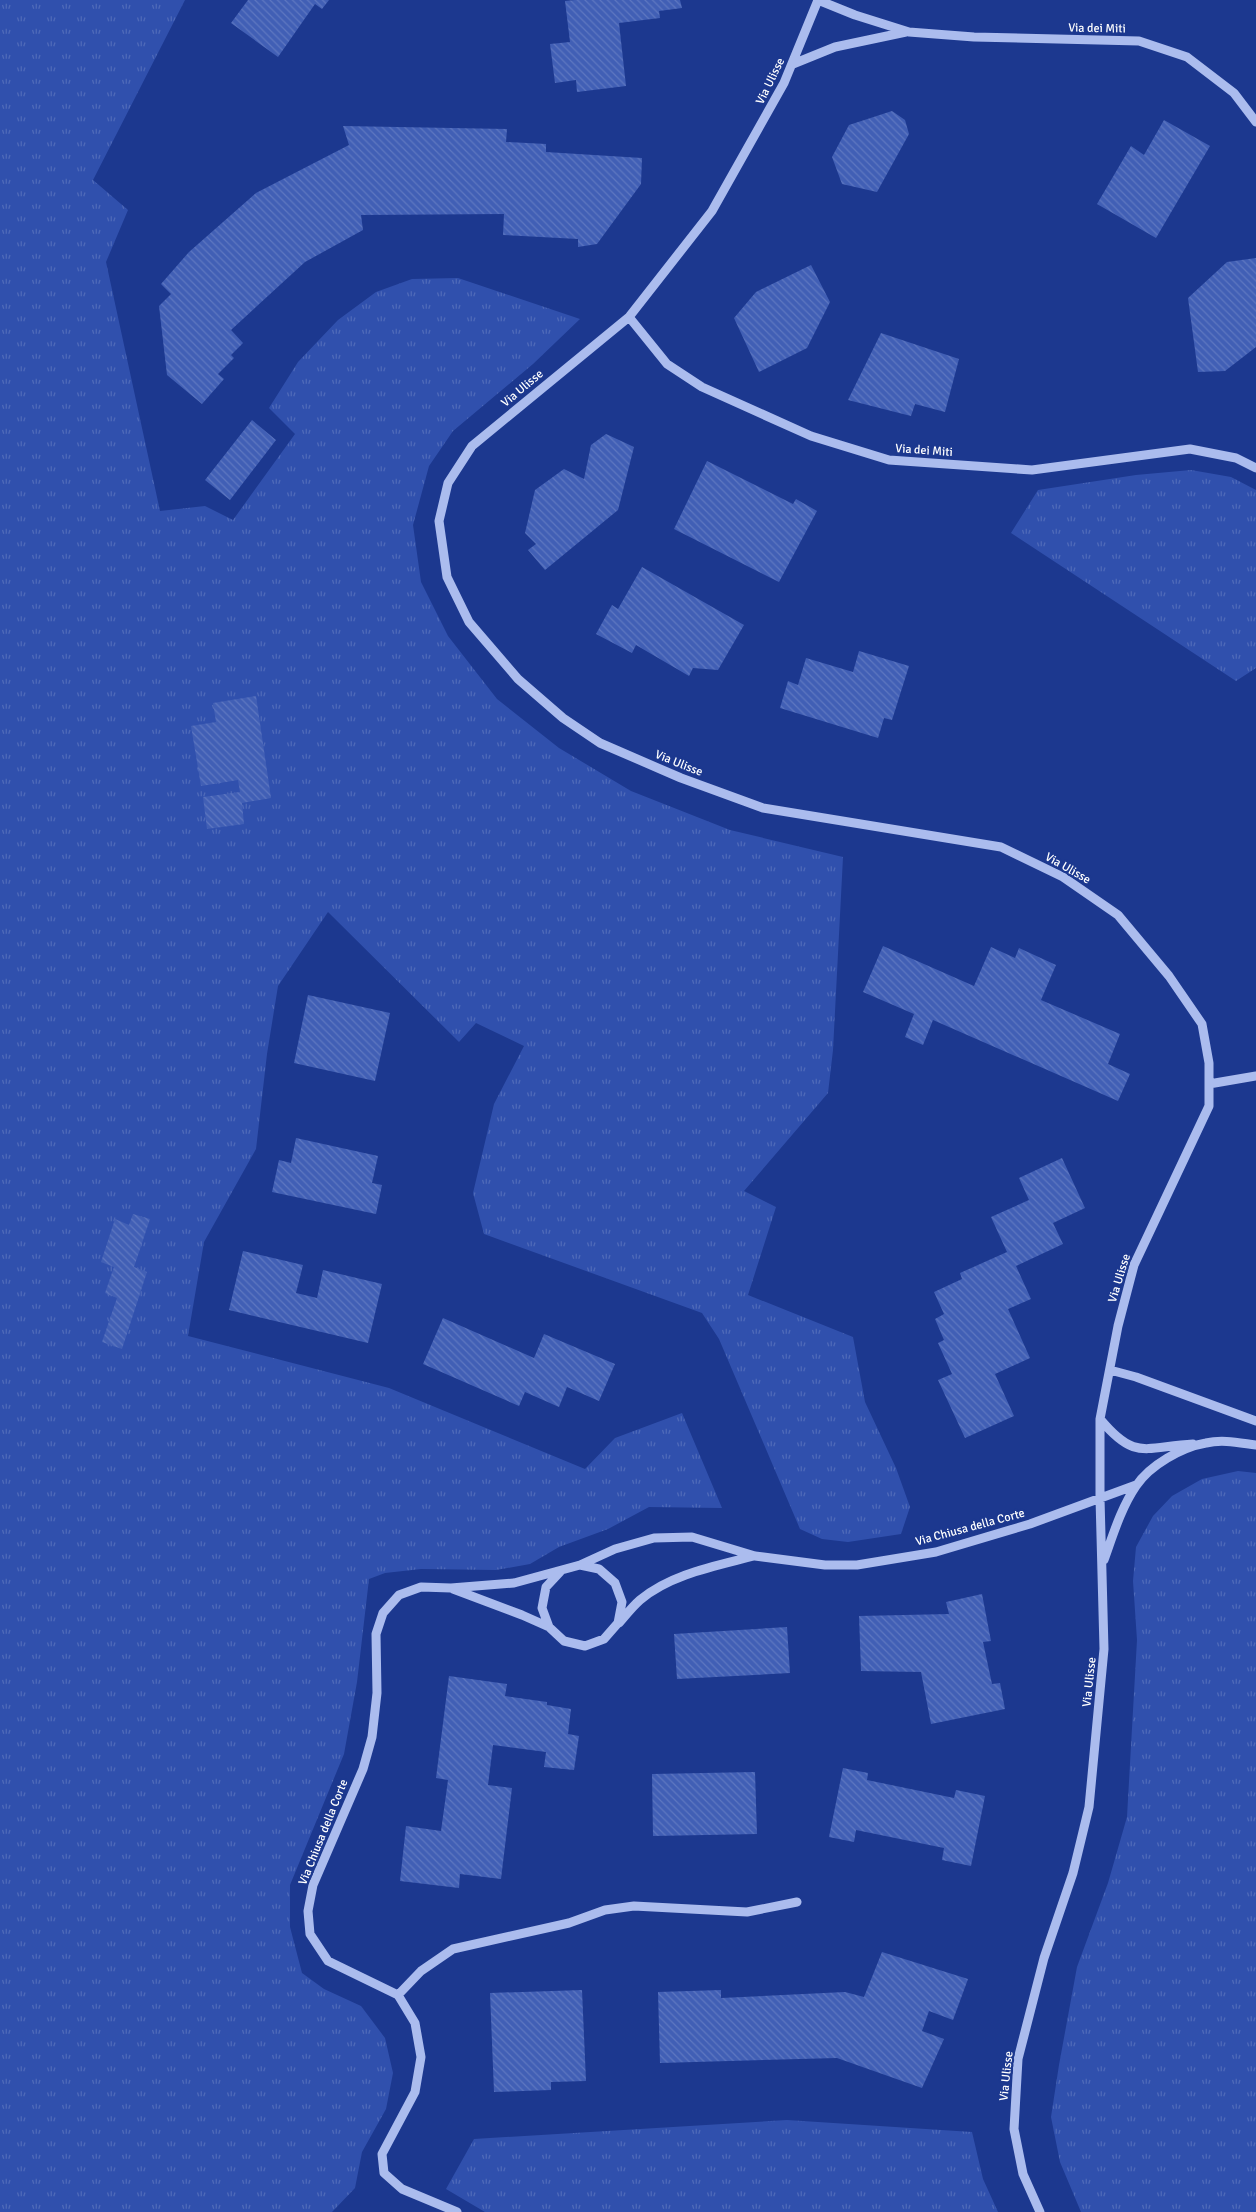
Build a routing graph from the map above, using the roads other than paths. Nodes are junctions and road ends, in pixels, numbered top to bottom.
1 (818, 0) edge
2 (909, 32) junction
3 (792, 64) junction
4 (1256, 122) edge
5 (628, 317) junction
6 (1256, 468) edge
7 (1256, 1076) edge
8 (1209, 1084) junction
9 (1110, 1370) junction
10 (1100, 1419) junction
11 (1256, 1421) edge
12 (1206, 1442) junction
13 (1256, 1445) edge
14 (1136, 1485) junction
15 (1100, 1498) junction
16 (755, 1556) junction
17 (580, 1565) junction
18 (1103, 1565) junction
19 (560, 1572) junction
20 (451, 1588) junction
21 (618, 1623) junction
22 (549, 1627) junction
23 (797, 1902) dead end
24 (398, 1995) junction
25 (458, 2212) edge
26 (1040, 2212) edge

1 - 2 street
1 - 3 street, Via Ulisse
2 - 3 street
2 - 4 street, Via dei Miti
3 - 5 street, Via Ulisse
5 - 6 street, Via dei Miti
5 - 8 street, Via Ulisse
7 - 8 street
8 - 9 street, Via Ulisse
9 - 10 street, Via Ulisse
9 - 11 street
10 - 12 street
10 - 15 street, Via Ulisse
12 - 13 street
12 - 14 street
14 - 15 street, Via Chiusa della Corte
14 - 18 street
15 - 16 street, Via Chiusa della Corte
15 - 18 street, Via Ulisse
16 - 17 street
16 - 21 street
17 - 19 street
17 - 21 street
18 - 26 street, Via Ulisse
19 - 20 street
19 - 22 street
20 - 22 street
20 - 24 street, Via Chiusa della Corte
21 - 22 street
23 - 24 street
24 - 25 street

